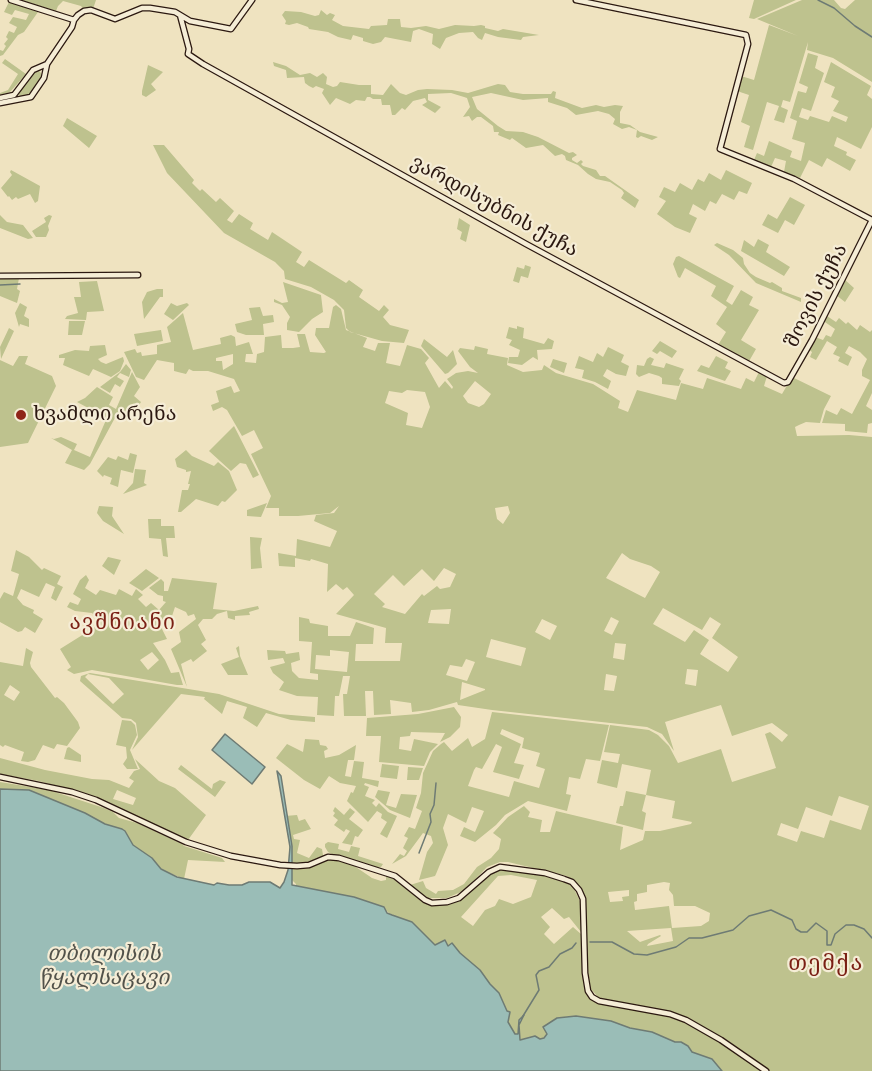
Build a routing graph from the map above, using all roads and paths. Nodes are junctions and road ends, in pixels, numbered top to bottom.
1 (11, 0) edge
2 (252, 0) edge
3 (576, 0) edge
4 (177, 14) junction
5 (74, 20) junction
6 (47, 64) junction
7 (33, 70) junction
8 (44, 78) junction
9 (17, 91) junction
10 (0, 98) edge
11 (11, 99) junction
12 (22, 99) junction
13 (0, 104) edge
14 (872, 220) edge
15 (138, 275) dead end
16 (0, 276) edge
17 (786, 383) joint
18 (0, 777) edge
19 (766, 1071) edge

1 - 5 street
2 - 4 street
3 - 14 street
4 - 5 street
4 - 17 street, ვარდისუბნის ქუჩა
5 - 6 street
6 - 7 street
6 - 8 street
7 - 8 street
7 - 9 street
8 - 12 street
9 - 11 street
9 - 12 street
10 - 11 street
11 - 12 street
11 - 13 street
14 - 17 street, შოვის ქუჩა
15 - 16 street
18 - 19 street

